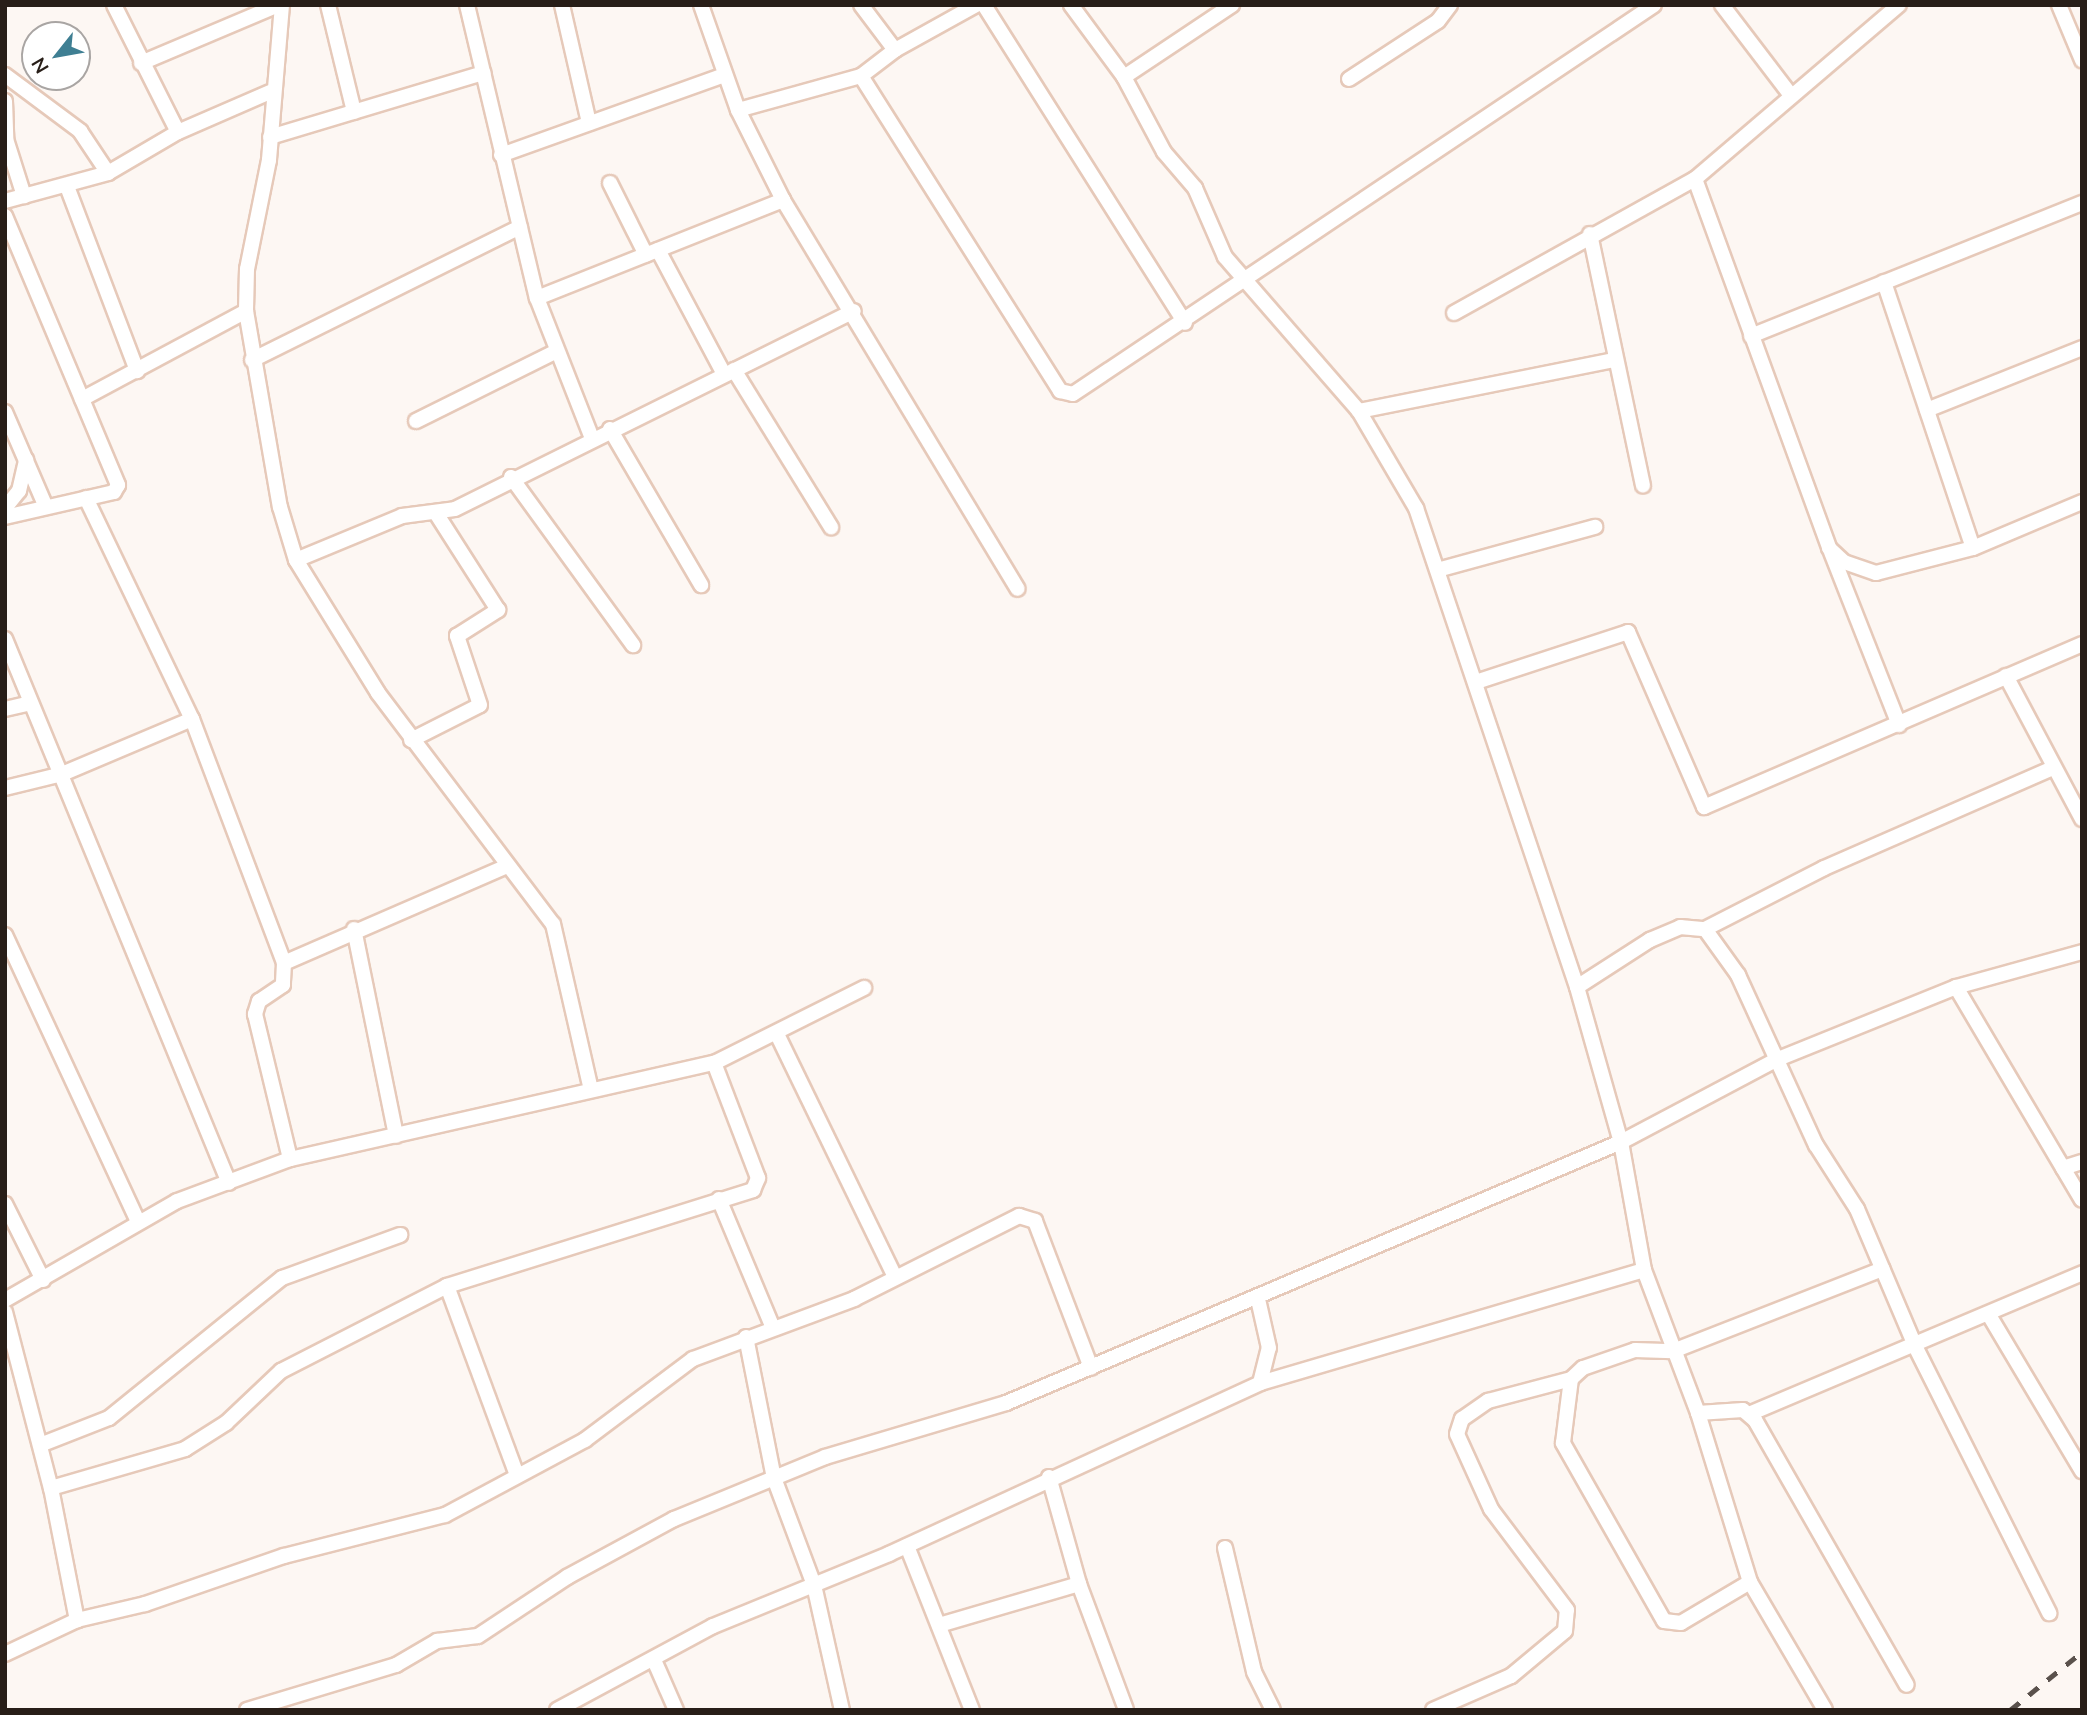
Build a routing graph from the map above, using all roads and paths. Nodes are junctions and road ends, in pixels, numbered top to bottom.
1 (114, 5) edge
2 (280, 5) edge
3 (328, 5) edge
4 (467, 5) edge
5 (562, 5) edge
6 (701, 5) edge
7 (861, 5) edge
8 (976, 5) edge
9 (984, 5) edge
10 (1071, 5) edge
11 (1232, 5) edge
12 (1450, 5) edge
13 (1654, 5) edge
14 (1722, 5) edge
15 (1899, 5) edge
16 (2059, 5) edge
17 (895, 50) junction
18 (2082, 60) edge
19 (141, 63) junction
20 (484, 72) junction
21 (5, 75) edge
22 (724, 75) junction
23 (861, 76) junction
24 (1124, 77) junction
25 (1349, 79) dead end
26 (270, 92) junction
27 (1789, 93) junction
28 (5, 101) edge
29 (738, 110) junction
30 (354, 112) junction
31 (589, 123) junction
32 (178, 132) junction
33 (270, 137) junction
34 (501, 155) junction
35 (108, 173) junction
36 (1695, 179) junction
37 (610, 183) dead end
38 (68, 189) junction
39 (24, 196) junction
40 (783, 200) junction
41 (5, 201) edge
42 (2082, 203) edge
43 (5, 216) edge
44 (520, 227) junction
45 (1590, 234) junction
46 (652, 252) junction
47 (1884, 282) junction
48 (1247, 284) junction
49 (537, 298) junction
50 (246, 311) junction
51 (854, 312) junction
52 (1454, 313) dead end
53 (1185, 323) junction
54 (1751, 335) junction
55 (2082, 348) edge
56 (557, 351) junction
57 (252, 360) junction
58 (1614, 360) junction
59 (137, 371) junction
60 (729, 372) junction
61 (82, 399) junction
62 (1927, 410) junction
63 (1359, 411) junction
64 (5, 412) edge
65 (416, 421) dead end
66 (610, 429) junction
67 (10, 437) edge
68 (592, 438) junction
69 (26, 460) junction
70 (511, 477) junction
71 (1643, 485) dead end
72 (86, 498) junction
73 (2082, 502) edge
74 (45, 505) junction
75 (5, 508) edge
76 (436, 513) junction
77 (5, 517) edge
78 (831, 527) dead end
79 (1595, 527) dead end
80 (1829, 548) junction
81 (1973, 548) junction
82 (296, 560) junction
83 (1441, 569) junction
84 (701, 586) dead end
85 (1018, 589) dead end
86 (2082, 644) edge
87 (634, 645) dead end
88 (7, 649) edge
89 (2006, 676) junction
90 (1476, 682) junction
91 (30, 703) junction
92 (5, 709) edge
93 (192, 719) junction
94 (1899, 726) junction
95 (411, 740) junction
96 (2051, 769) junction
97 (62, 774) junction
98 (5, 788) edge
99 (2082, 819) edge
100 (505, 867) junction
101 (354, 929) junction
102 (1705, 929) junction
103 (5, 935) edge
104 (2082, 952) edge
105 (284, 963) junction
106 (1956, 986) junction
107 (1577, 987) junction
108 (864, 988) dead end
109 (777, 1034) junction
110 (1778, 1059) junction
111 (714, 1063) junction
112 (590, 1086) junction
113 (397, 1136) junction
114 (1621, 1142) junction
115 (290, 1159) junction
116 (2082, 1162) edge
117 (2063, 1168) junction
118 (229, 1183) junction
119 (719, 1199) junction
120 (2082, 1200) edge
121 (5, 1204) edge
122 (138, 1221) junction
123 (400, 1235) dead end
124 (1882, 1269) junction
125 (1644, 1270) junction
126 (2082, 1273) edge
127 (895, 1277) junction
128 (43, 1280) junction
129 (447, 1286) junction
130 (1258, 1299) junction
131 (5, 1300) edge
132 (5, 1312) edge
133 (1989, 1315) junction
134 (772, 1326) junction
135 (747, 1337) junction
136 (1916, 1348) junction
137 (1673, 1350) junction
138 (1091, 1368) junction
139 (1571, 1379) junction
140 (1260, 1383) junction
141 (1698, 1413) junction
142 (1749, 1414) junction
143 (40, 1445) junction
144 (2082, 1471) edge
145 (517, 1475) junction
146 (1049, 1476) junction
147 (774, 1478) junction
148 (51, 1488) junction
149 (907, 1546) junction
150 (1225, 1548) dead end
151 (1750, 1582) junction
152 (814, 1584) junction
153 (1079, 1584) junction
154 (2049, 1613) dead end
155 (77, 1620) junction
156 (939, 1625) junction
157 (5, 1654) edge
158 (654, 1660) junction
159 (1907, 1685) dead end
160 (288, 1704) edge
161 (247, 1710) edge
162 (557, 1710) edge
163 (676, 1710) edge
164 (842, 1710) edge
165 (972, 1710) edge
166 (1126, 1710) edge
167 (1273, 1710) edge
168 (1433, 1710) edge
169 (1825, 1710) edge

1 - 19 street
2 - 19 street
2 - 26 street
3 - 30 street
4 - 20 street
5 - 31 street
6 - 22 street
7 - 17 street
8 - 17 street
9 - 53 street
10 - 24 street
11 - 24 street
12 - 25 street
13 - 48 street
14 - 27 street
15 - 27 street
16 - 18 street
17 - 23 street
19 - 32 street
20 - 30 street
20 - 34 street
21 - 35 street
22 - 29 street
22 - 31 street
23 - 29 street
23 - 53 street
24 - 48 street
26 - 32 street
26 - 33 street
27 - 36 street
28 - 39 street
29 - 40 street
30 - 33 street
31 - 34 street
32 - 35 street
33 - 50 street
34 - 44 street
35 - 38 street
36 - 45 street
36 - 54 street
37 - 46 street
38 - 39 street
38 - 59 street
39 - 41 street
40 - 46 street
40 - 51 street
42 - 47 street
43 - 61 street
44 - 49 street
44 - 57 street
45 - 52 street
45 - 58 street
46 - 49 street
46 - 60 street
47 - 54 street
47 - 62 street
48 - 53 street
48 - 63 street
49 - 56 street
50 - 57 street
50 - 59 street
51 - 60 street
51 - 85 street
54 - 80 street
55 - 62 street
56 - 65 street
56 - 68 street
57 - 82 street
58 - 63 street
58 - 71 street
59 - 61 street
60 - 66 street
60 - 78 street
61 - 72 street
62 - 81 street
63 - 83 street
64 - 67 street
66 - 68 street
66 - 84 street
67 - 69 street
68 - 70 street
69 - 74 street
69 - 75 street
70 - 76 street
70 - 87 street
72 - 74 street
72 - 93 street
73 - 81 street
74 - 77 street
76 - 82 street
76 - 95 street
79 - 83 street
80 - 81 street
80 - 94 street
82 - 95 street
83 - 90 street
86 - 89 street
88 - 91 street
89 - 94 street
89 - 96 street
90 - 94 street
90 - 107 street
91 - 92 street
91 - 97 street
93 - 97 street
93 - 105 street
95 - 100 street
96 - 99 street
96 - 102 street
97 - 98 street
97 - 118 street
100 - 101 street
100 - 112 street
101 - 105 street
101 - 113 street
102 - 107 street
102 - 110 street
103 - 122 street
104 - 106 street
105 - 115 street
106 - 110 street
106 - 117 street
107 - 114 street
108 - 109 street
109 - 111 street
109 - 127 street
110 - 114 street
110 - 124 street
111 - 112 street
111 - 119 street
112 - 113 street
113 - 115 street
114 - 125 street
114 - 130 street
115 - 118 street
116 - 117 street
117 - 120 street
118 - 122 street
119 - 129 street
119 - 134 street
121 - 128 street
122 - 128 street
123 - 143 street
124 - 136 street
124 - 137 street
125 - 137 street
125 - 140 street
126 - 133 street
127 - 134 street
127 - 138 street
128 - 131 street
129 - 145 street
129 - 148 street
130 - 138 street
130 - 140 street
132 - 143 street
133 - 136 street
133 - 144 street
134 - 135 street
135 - 145 street
135 - 147 street
136 - 142 street
136 - 154 street
137 - 139 street
137 - 141 street
138 - 147 street
139 - 151 street
139 - 168 street
140 - 146 street
141 - 142 street
141 - 151 street
142 - 159 street
143 - 148 street
145 - 155 street
146 - 149 street
146 - 153 street
147 - 152 street
147 - 160 street
148 - 155 street
149 - 152 street
149 - 156 street
150 - 167 street
151 - 169 street
152 - 158 street
152 - 164 street
153 - 156 street
153 - 166 street
155 - 157 street
156 - 165 street
158 - 162 street
158 - 163 street
160 - 161 street

